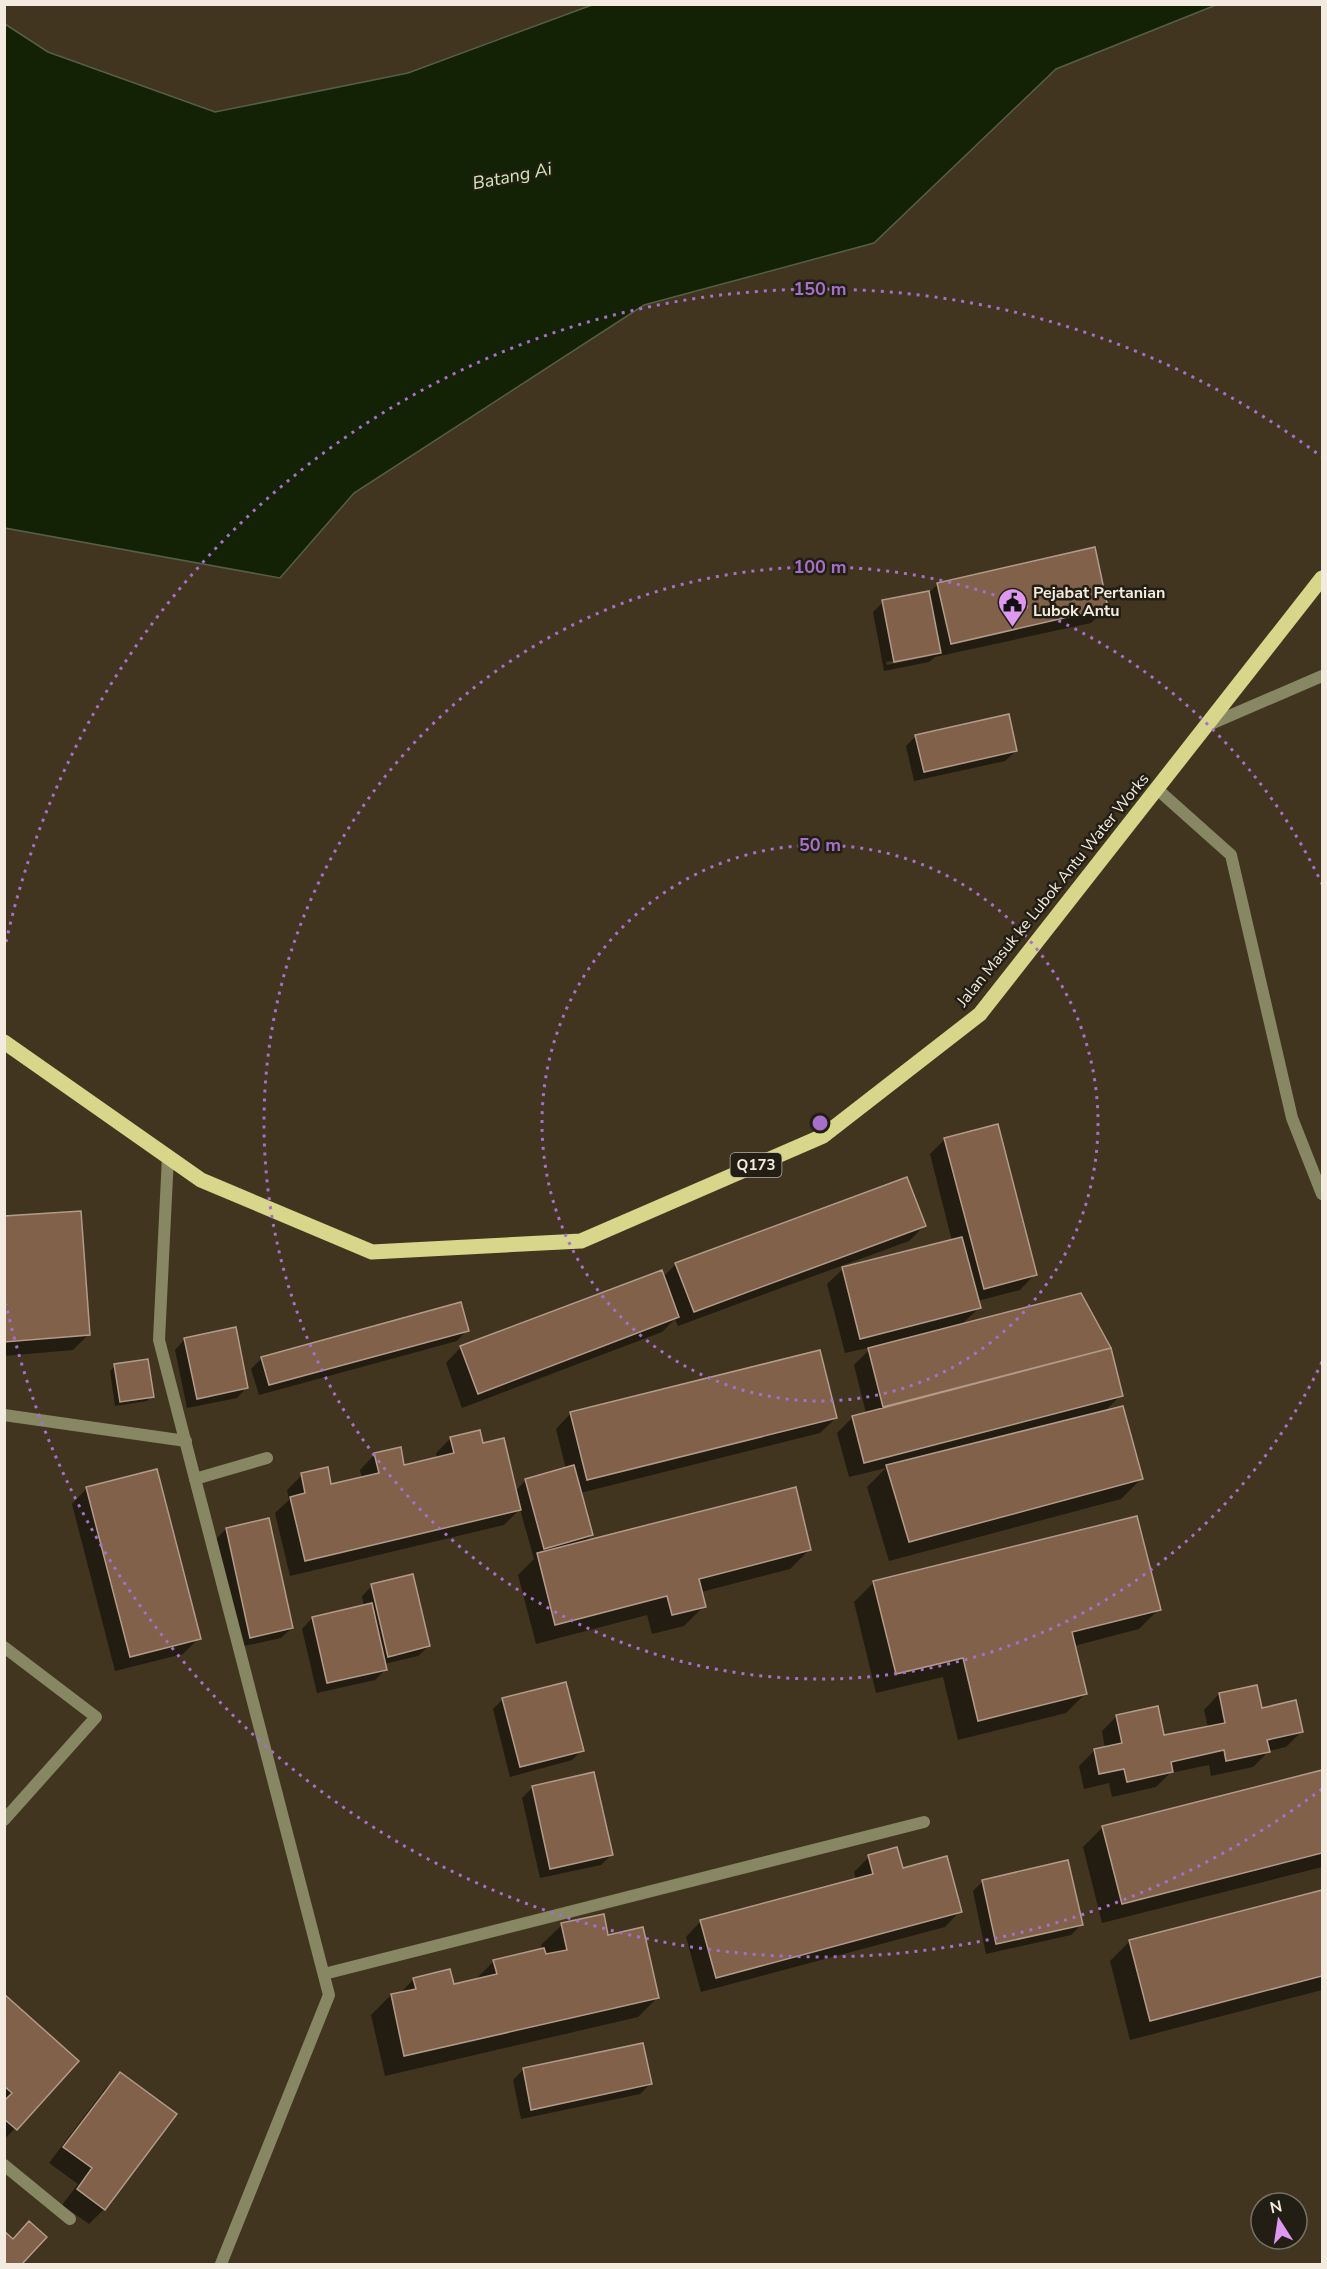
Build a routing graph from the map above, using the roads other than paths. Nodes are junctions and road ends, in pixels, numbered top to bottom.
1 (1323, 578) edge
2 (1323, 676) edge
3 (1206, 726) junction
4 (1157, 789) junction
5 (4, 1042) edge
6 (168, 1156) junction
7 (1323, 1194) edge
8 (4, 1415) edge
9 (186, 1441) junction
10 (267, 1458) dead end
11 (195, 1479) junction
12 (4, 1647) edge
13 (4, 1820) edge
14 (924, 1822) dead end
15 (324, 1974) junction
16 (4, 2165) edge
17 (70, 2219) dead end
18 (221, 2265) edge

1 - 3 main road, Jalan Masuk ke Lubok Antu Water Works / Q173
2 - 3 street
3 - 4 main road, Jalan Masuk ke Lubok Antu Water Works / Q173
4 - 6 main road, Jalan Masuk ke Lubok Antu Water Works / Q173
4 - 7 street
5 - 6 main road, Jalan Masuk ke Lubok Antu Water Works / Q173
6 - 9 street
8 - 9 street
9 - 11 street
10 - 11 street
11 - 15 street
12 - 13 street
14 - 15 street
15 - 18 street
16 - 17 street

